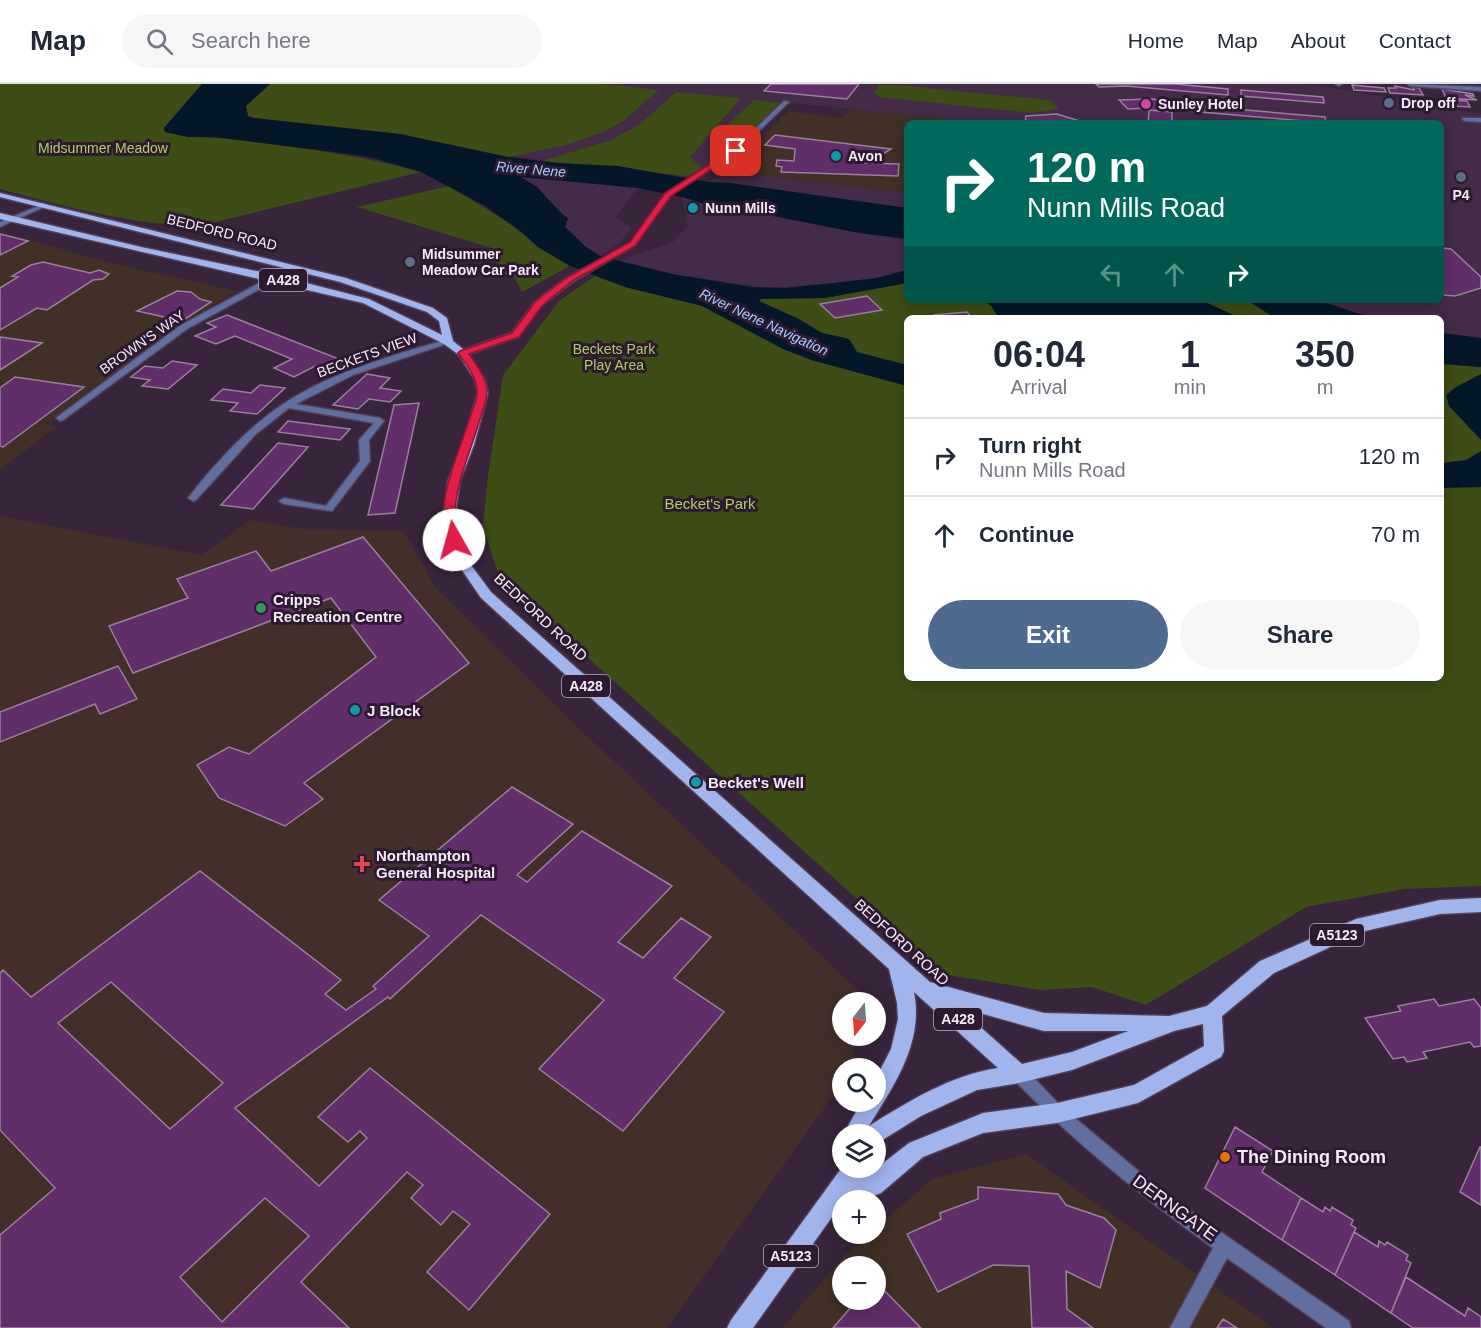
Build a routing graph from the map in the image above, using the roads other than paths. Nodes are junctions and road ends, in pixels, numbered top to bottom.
1 (1410, 84) edge
2 (1481, 89) edge
3 (786, 102) dead end
4 (1464, 119) dead end
5 (1481, 120) edge
6 (0, 195) edge
7 (43, 206) junction
8 (0, 216) edge
9 (12, 220) junction
10 (0, 225) edge
11 (294, 268) junction
12 (275, 278) junction
13 (448, 342) junction
14 (463, 353) junction
15 (288, 405) junction
16 (60, 418) dead end
17 (193, 498) dead end
18 (284, 501) dead end
19 (1481, 904) edge
20 (897, 964) junction
21 (924, 988) junction
22 (1212, 1013) junction
23 (1174, 1023) junction
24 (1019, 1074) junction
25 (886, 1078) edge
26 (1057, 1113) junction
27 (886, 1127) edge
28 (886, 1174) edge
29 (845, 1178) edge
30 (859, 1178) edge
31 (882, 1178) edge
32 (1225, 1244) junction
33 (739, 1328) edge
34 (1179, 1328) edge
35 (1342, 1328) edge

1 - 2 street
3 - 14 street
4 - 5 street
6 - 7 main road, BEDFORD ROAD / A428
7 - 9 street
7 - 11 main road, BEDFORD ROAD / A428
8 - 9 main road, BEDFORD ROAD / A428
9 - 10 street
9 - 12 main road, BEDFORD ROAD / A428
11 - 12 street, BROWN'S WAY
11 - 13 main road, BEDFORD ROAD / A428
12 - 13 main road, BEDFORD ROAD / A428
12 - 16 street, BROWN'S WAY
13 - 14 main road, BEDFORD ROAD / A428
13 - 15 street, BECKETS VIEW
14 - 20 main road, BEDFORD ROAD / A428
15 - 17 street, BECKETS VIEW
15 - 18 street
19 - 22 main road, A5123
20 - 21 main road, BEDFORD ROAD / A428
20 - 25 main road
21 - 23 main road
21 - 24 main road, BEDFORD ROAD / A428
22 - 23 main road, A5123
22 - 26 main road
23 - 24 main road, A5123
24 - 26 street, DERNGATE
24 - 27 main road, A5123
26 - 28 main road
26 - 32 street, DERNGATE
29 - 33 main road, A5123
30 - 31 main road
32 - 34 street
32 - 35 street, DERNGATE

